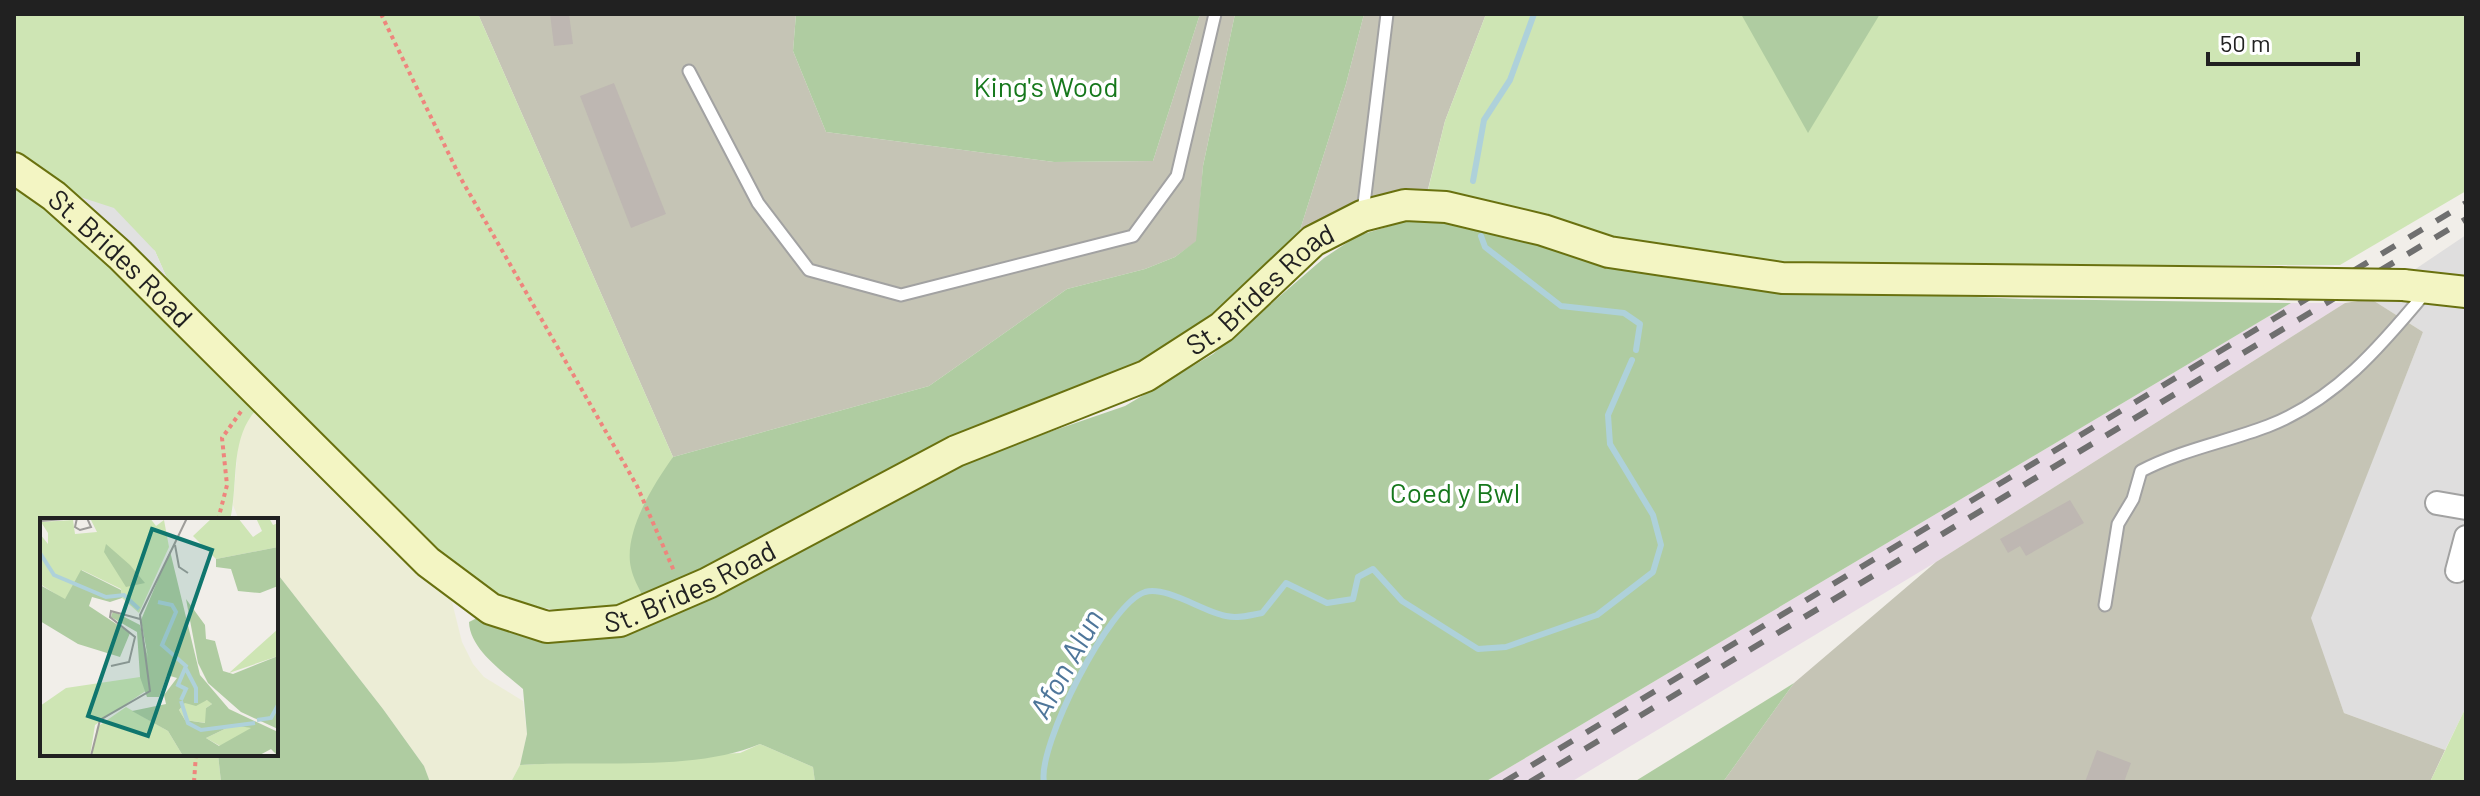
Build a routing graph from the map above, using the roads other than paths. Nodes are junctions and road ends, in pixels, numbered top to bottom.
1 (1215, 14) edge
2 (1387, 14) edge
3 (689, 71) dead end
4 (14, 168) edge
5 (1362, 216) junction
6 (2416, 286) junction
7 (2466, 292) edge
8 (2437, 503) dead end
9 (2466, 508) edge
10 (2466, 537) edge
11 (2457, 571) dead end
12 (2105, 605) dead end

1 - 3 lane
2 - 5 lane
4 - 5 main road, St. Brides Road
5 - 6 main road, St. Brides Road, bridge
6 - 7 main road
6 - 12 lane
8 - 9 street
10 - 11 street

